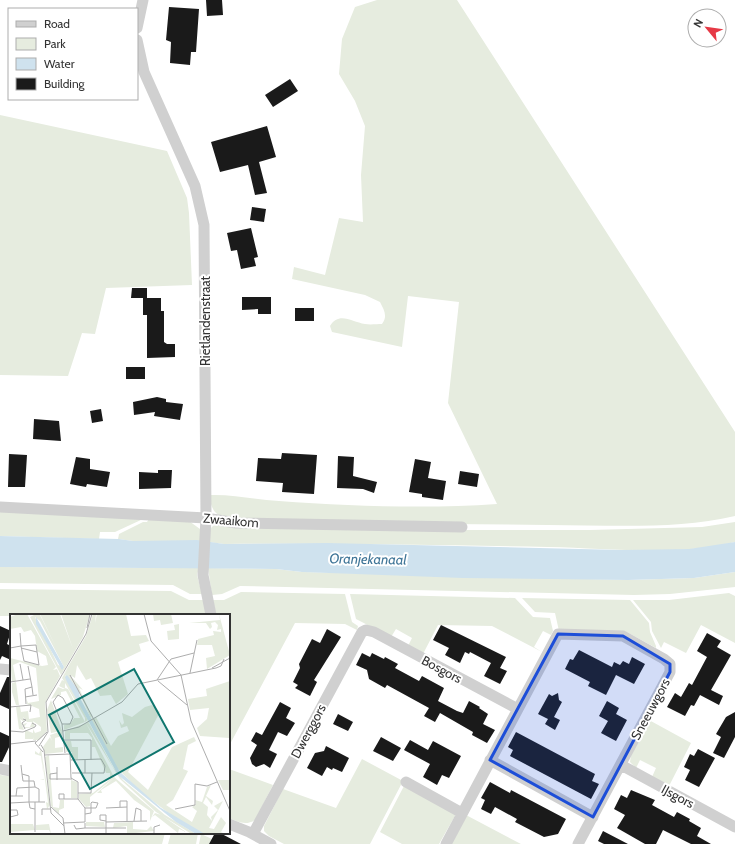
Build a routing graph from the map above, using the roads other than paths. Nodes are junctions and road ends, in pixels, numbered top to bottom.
1 (143, 0) edge
2 (138, 23) edge
3 (138, 45) edge
4 (0, 507) edge
5 (206, 518) junction
6 (462, 526) dead end
7 (211, 614) edge
8 (366, 630) joint
9 (0, 669) edge
10 (10, 670) edge
11 (518, 710) junction
12 (490, 760) junction
13 (620, 765) junction
14 (0, 769) edge
15 (10, 771) edge
16 (406, 782) dead end
17 (462, 813) junction
18 (593, 817) junction
19 (230, 825) edge
20 (735, 827) edge
21 (257, 839) edge
22 (272, 844) edge
23 (446, 844) edge
24 (578, 844) edge

1 - 2 street
3 - 5 street, Rietlandenstraat
4 - 5 street, Zwaaikom
5 - 6 street, Zwaaikom
5 - 7 street, Rietlandenstraat
8 - 11 street, Bosgors
8 - 21 street, Dwerggors
9 - 10 street
11 - 12 street
11 - 13 street, Sneeuwgors
12 - 17 street
12 - 18 street
13 - 18 street, Sneeuwgors
13 - 20 street, IJsgors
14 - 15 street
16 - 17 street
17 - 23 street
18 - 24 street, Sneeuwgors
19 - 21 street
21 - 22 street

